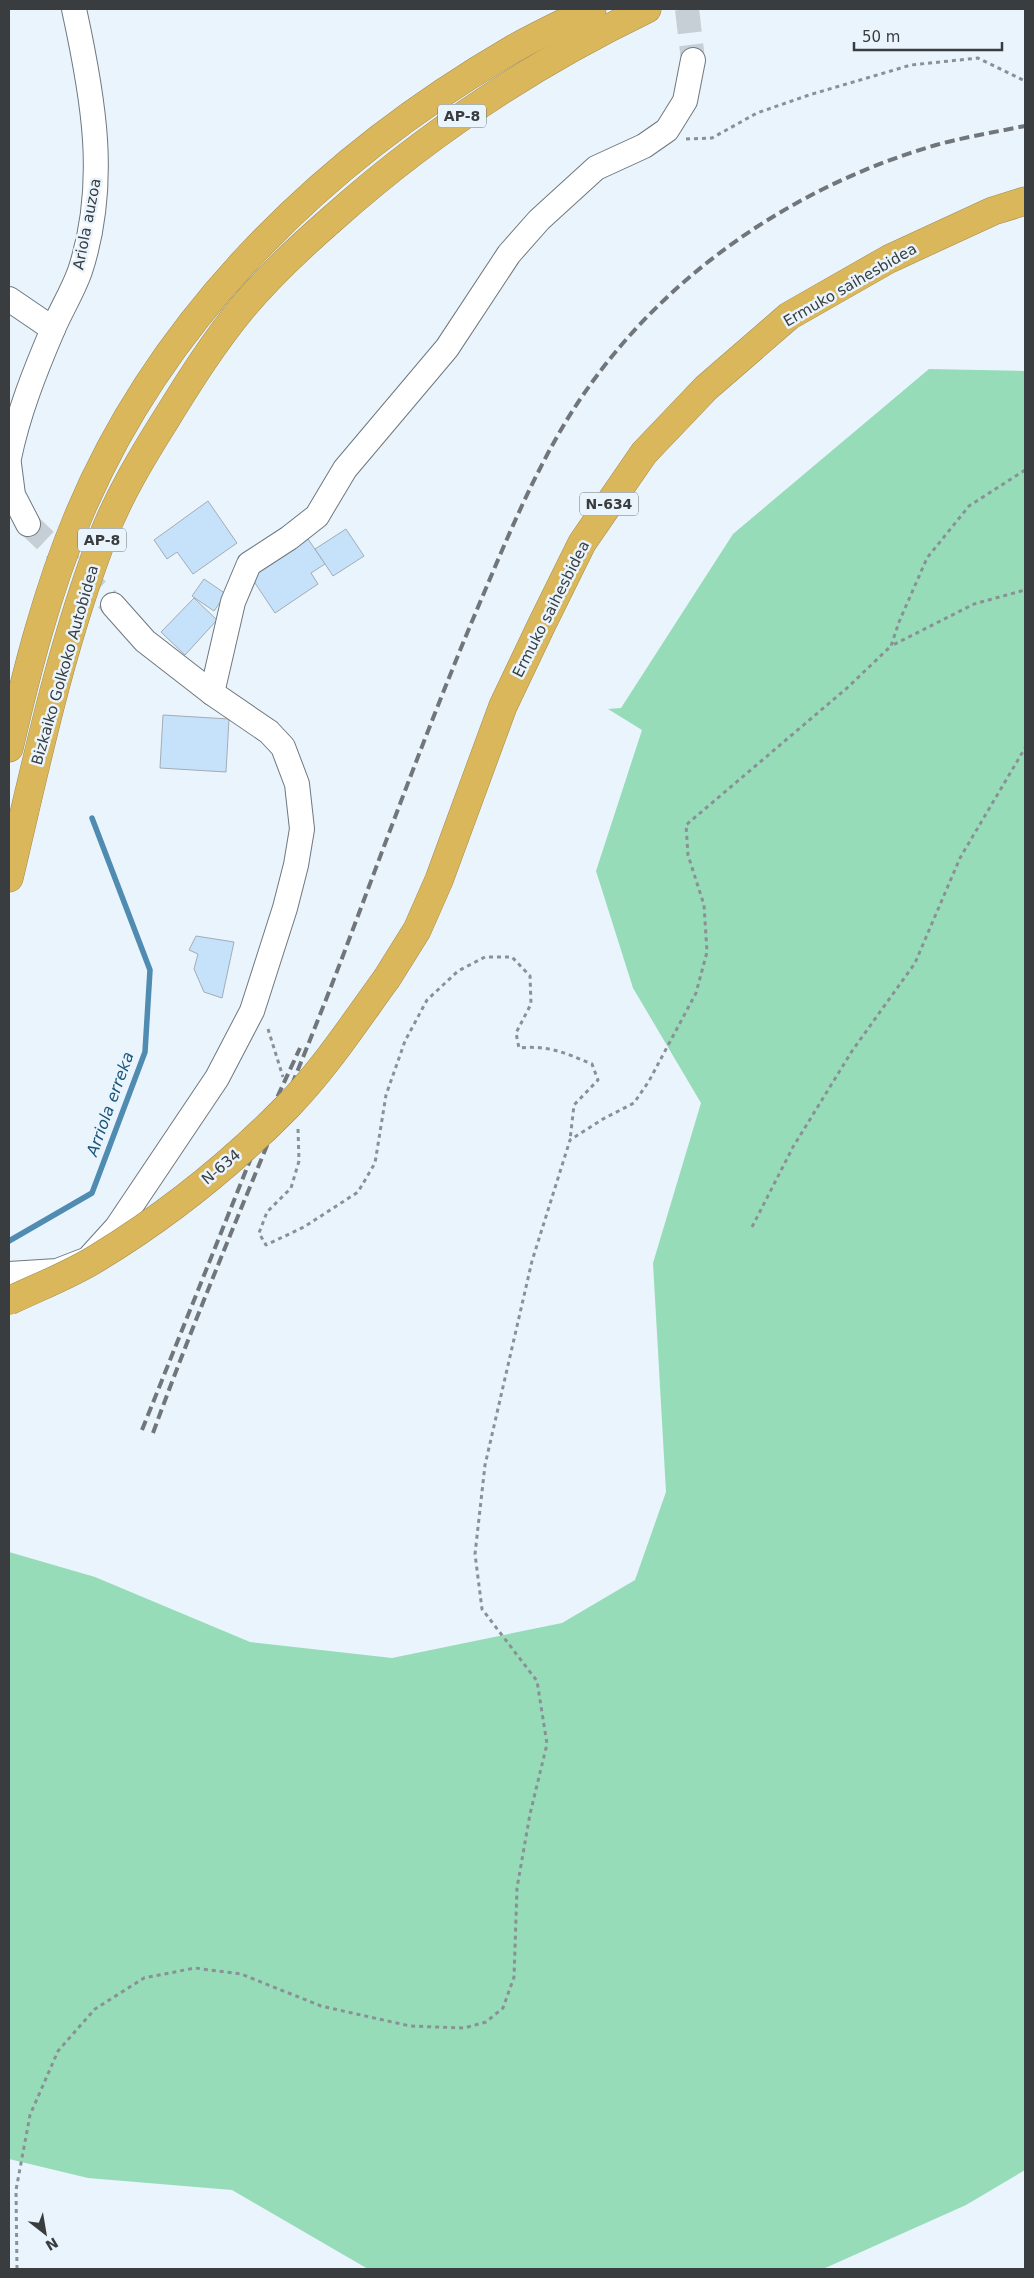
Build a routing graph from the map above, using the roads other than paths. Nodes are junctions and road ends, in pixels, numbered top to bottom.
1 (74, 9) edge
2 (592, 9) edge
3 (647, 9) edge
4 (693, 60) tunnel mouth
5 (1025, 201) edge
6 (9, 299) edge
7 (52, 329) junction
8 (9, 458) edge
9 (9, 464) edge
10 (28, 524) tunnel mouth
11 (113, 605) tunnel mouth
12 (212, 693) junction
13 (9, 748) edge
14 (9, 878) edge
15 (387, 978) joint
16 (9, 1274) edge
17 (9, 1301) edge

1 - 7 street, Ariola auzoa
2 - 13 highway, Bizkaiko Golkoko Autobidea / AP-8
3 - 14 highway, Bizkaiko Golkoko Autobidea / AP-8
4 - 12 street
5 - 15 highway, Ermuko saihesbidea / N-634
6 - 7 street
7 - 8 street, Ariola auzoa
9 - 10 street
11 - 12 street
12 - 16 street
15 - 17 highway, N-634, bridge

